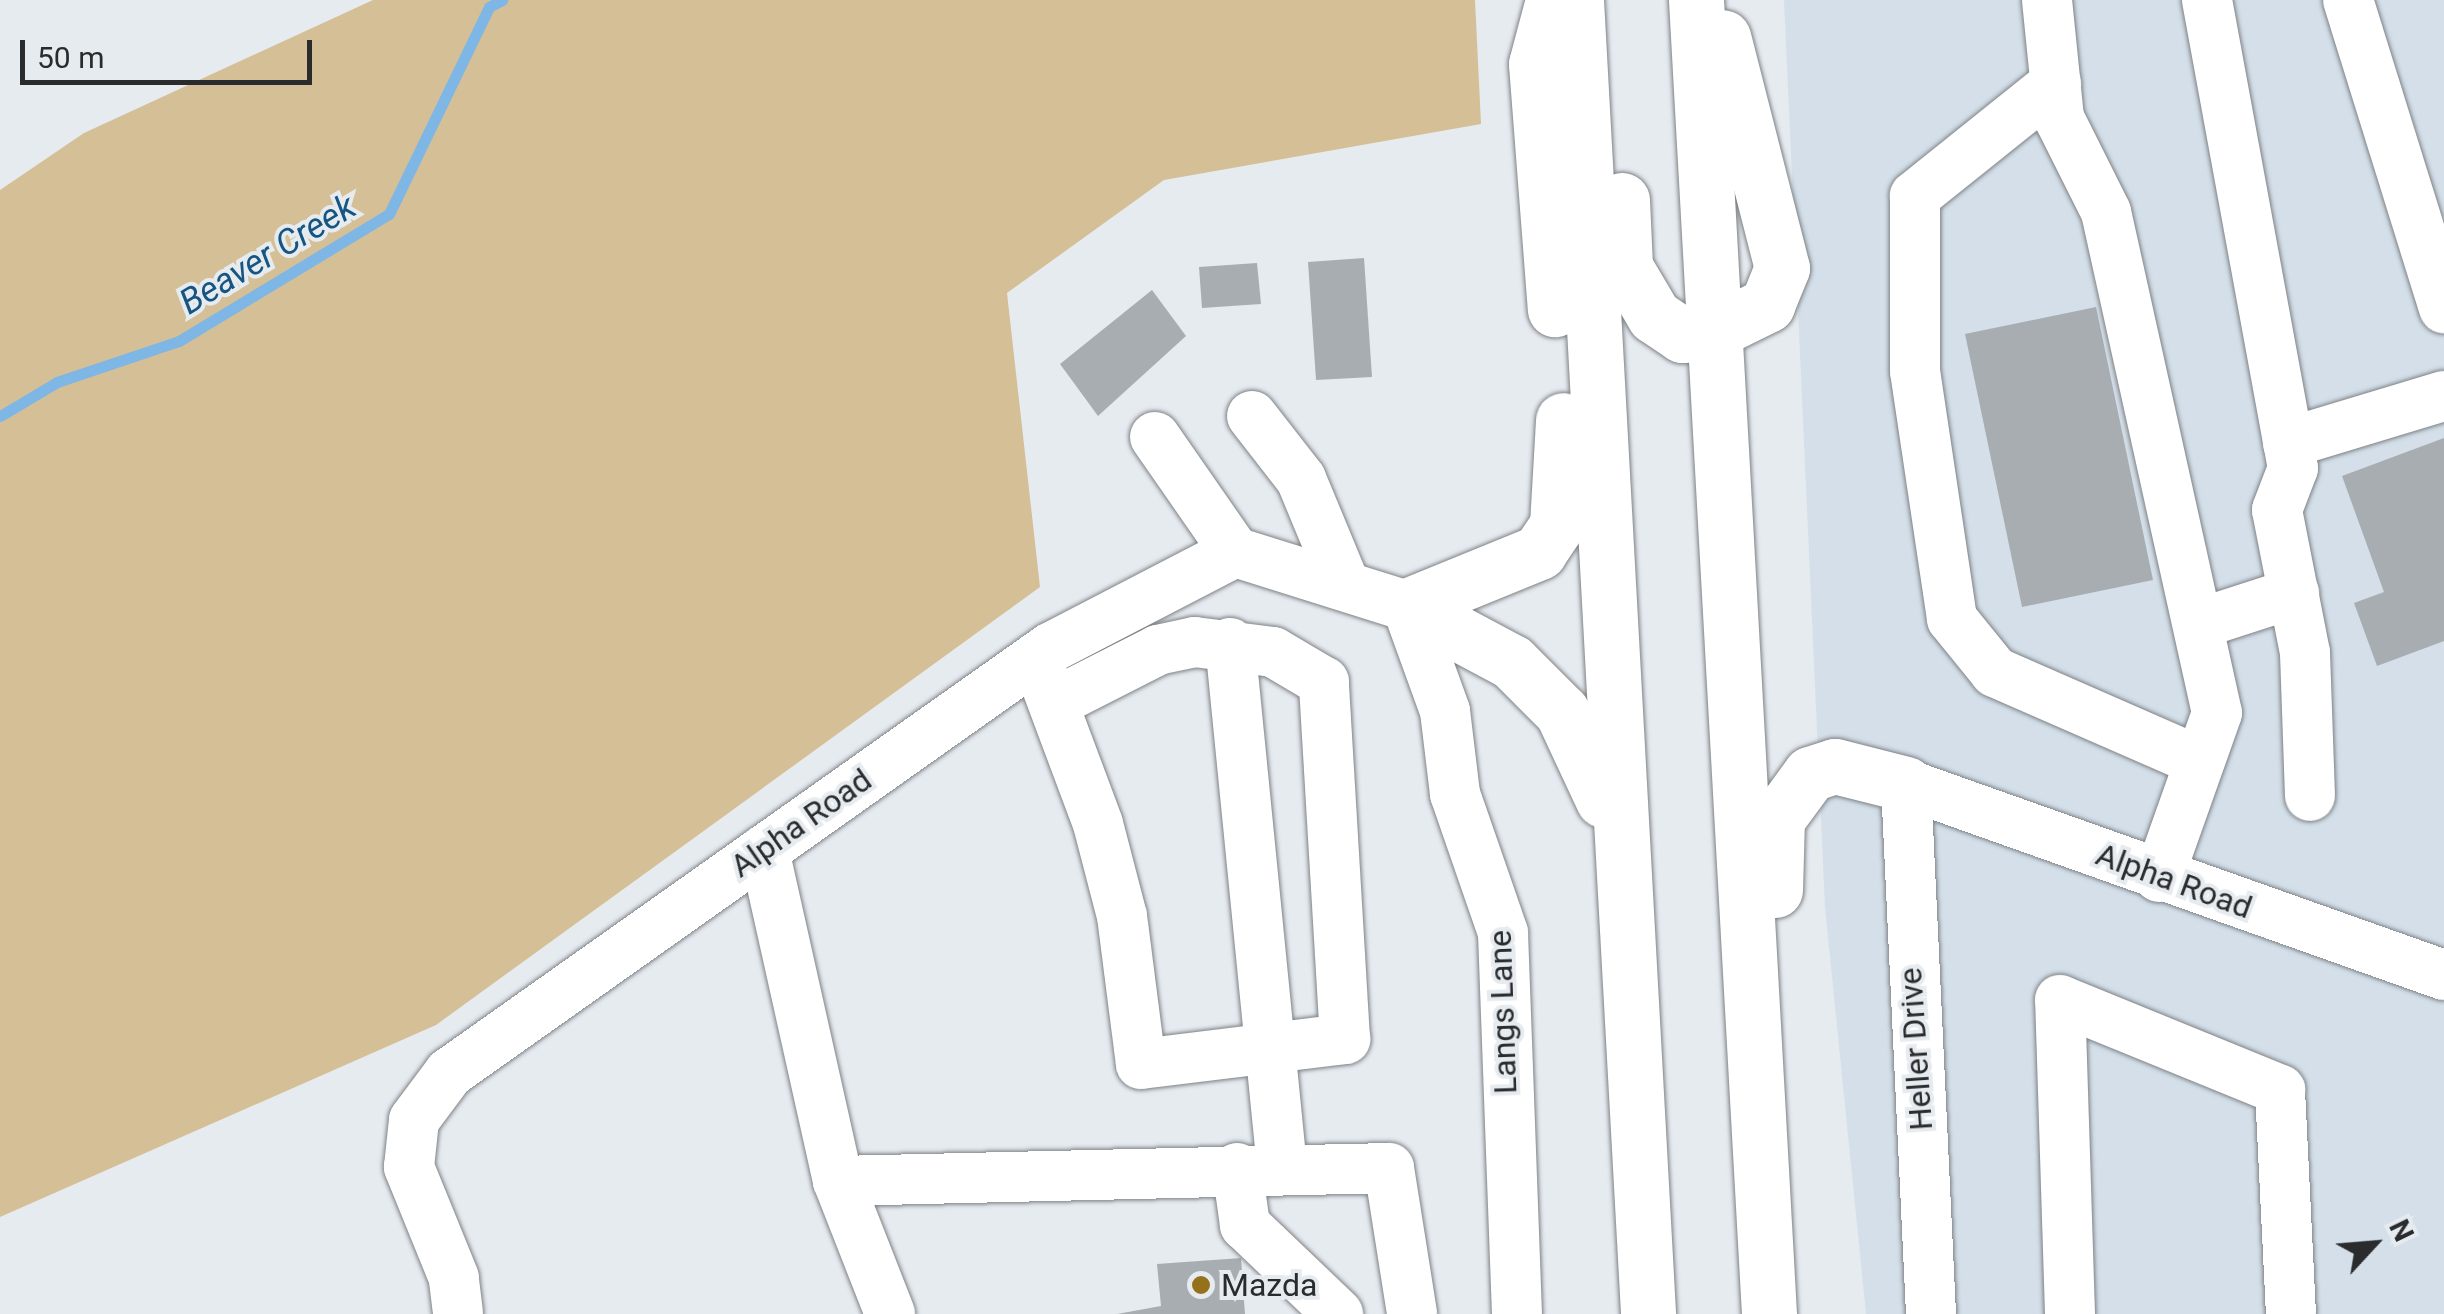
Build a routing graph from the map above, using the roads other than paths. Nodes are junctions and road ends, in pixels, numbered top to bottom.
1 (1553, 0) edge
2 (1576, 0) edge
3 (1614, 0) edge
4 (1696, 0) edge
5 (1715, 0) edge
6 (2046, 0) edge
7 (2208, 0) edge
8 (2348, 0) edge
9 (2056, 84) junction
10 (2429, 207) edge
11 (2444, 308) edge
12 (1710, 334) junction
13 (2444, 396) edge
14 (1252, 416) dead end
15 (1155, 437) dead end
16 (2288, 443) junction
17 (1235, 552) junction
18 (1344, 583) junction
19 (2294, 593) junction
20 (1407, 606) junction
21 (2198, 624) junction
22 (1230, 643) junction
23 (1047, 679) junction
24 (2199, 762) junction
25 (1906, 784) junction
26 (2310, 796) dead end
27 (764, 850) junction
28 (1619, 852) junction
29 (2158, 877) junction
30 (2444, 975) edge
31 (1273, 1049) junction
32 (1260, 1168) junction
33 (838, 1181) junction
34 (458, 1313) edge
35 (890, 1314) edge
36 (1338, 1314) edge
37 (1412, 1314) edge
38 (1516, 1314) edge
39 (1648, 1314) edge
40 (1769, 1314) edge
41 (1787, 1314) edge
42 (1931, 1314) edge
43 (2070, 1314) edge
44 (2291, 1314) edge

1 - 20 highway
2 - 28 highway
3 - 12 highway
4 - 12 highway
5 - 12 highway
6 - 9 street
7 - 16 street
8 - 10 street
9 - 21 street
9 - 24 street
10 - 11 street
12 - 40 highway
13 - 16 street
14 - 18 street
15 - 17 street
16 - 19 street
17 - 18 street
17 - 23 street, Alpha Road
18 - 20 street
19 - 21 street
19 - 26 street
20 - 28 highway
20 - 38 street, Langs Lane
21 - 24 street
22 - 23 street
22 - 31 street
22 - 31 street
23 - 27 street, Alpha Road
23 - 31 street
24 - 29 street
25 - 29 street, Alpha Road
25 - 41 highway
25 - 42 street, Heller Drive
27 - 33 street
27 - 34 street, Alpha Road
28 - 39 highway
29 - 30 street, Alpha Road
31 - 32 street
32 - 33 street
32 - 36 street
32 - 37 street
33 - 35 street
43 - 44 street

